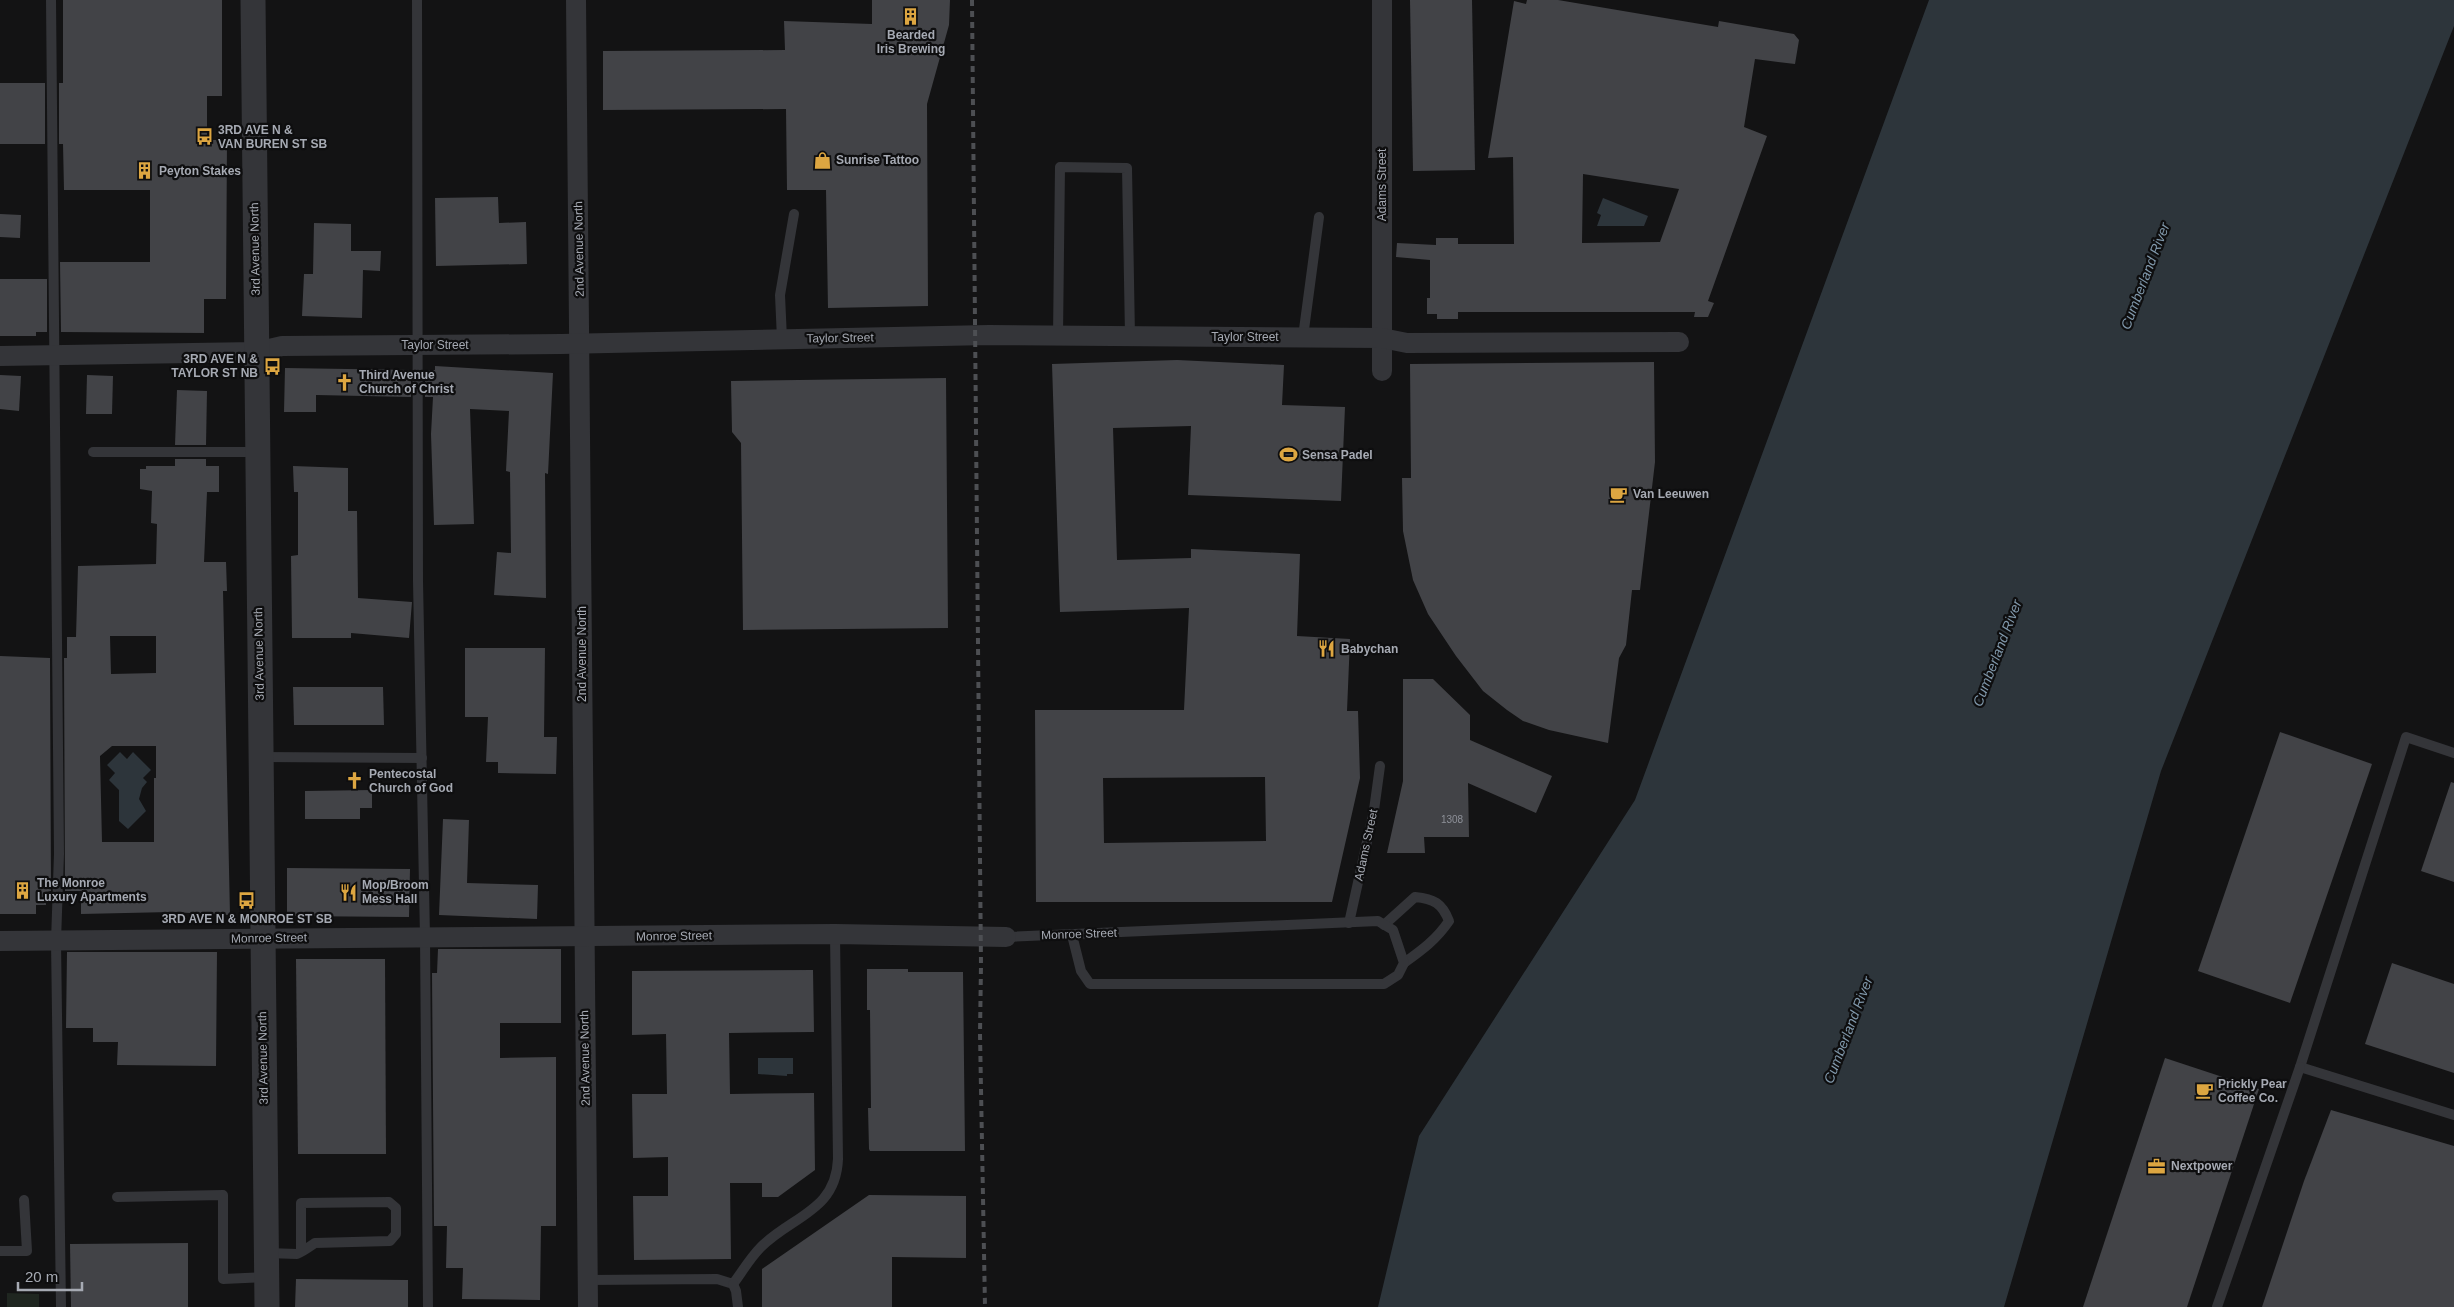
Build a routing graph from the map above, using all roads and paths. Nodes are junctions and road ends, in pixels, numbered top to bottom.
1 (51, 0) edge
2 (253, 0) edge
3 (416, 0) edge
4 (576, 0) edge
5 (1382, 0) edge
6 (794, 214) dead end
7 (1319, 217) dead end
8 (1058, 336) junction
9 (1130, 336) junction
10 (1303, 337) junction
11 (1382, 338) junction
12 (782, 339) junction
13 (1679, 342) dead end
14 (580, 343) junction
15 (417, 345) junction
16 (256, 352) junction
17 (0, 356) edge
18 (55, 356) junction
19 (1382, 371) dead end
20 (93, 452) dead end
21 (257, 452) junction
22 (2454, 754) edge
23 (260, 756) junction
24 (422, 758) junction
25 (1380, 766) dead end
26 (1348, 923) junction
27 (1384, 925) junction
28 (835, 934) junction
29 (1072, 935) junction
30 (262, 937) junction
31 (425, 937) junction
32 (584, 937) junction
33 (1006, 937) joint
34 (0, 941) edge
35 (56, 942) junction
36 (1404, 962) junction
37 (2300, 1068) junction
38 (2454, 1115) edge
39 (117, 1197) dead end
40 (24, 1200) dead end
41 (0, 1251) edge
42 (301, 1252) junction
43 (266, 1265) junction
44 (588, 1280) junction
45 (733, 1284) junction
46 (61, 1307) edge
47 (267, 1307) edge
48 (428, 1307) edge
49 (588, 1307) edge
50 (738, 1307) edge
51 (2217, 1307) edge

1 - 18 lane
2 - 16 street, 3rd Avenue North
3 - 15 lane
4 - 14 street, 2nd Avenue North
5 - 11 street, Adams Street
6 - 12 lane
7 - 10 lane
8 - 9 street, Taylor Street
8 - 9 lane
8 - 12 street, Taylor Street
9 - 10 street, Taylor Street
10 - 11 street, Taylor Street
11 - 13 street, Taylor Street
11 - 19 street, Adams Street
12 - 14 street, Taylor Street
14 - 15 street, Taylor Street
14 - 32 street, 2nd Avenue North
15 - 16 street, Taylor Street
15 - 24 lane
16 - 18 street, Taylor Street
16 - 21 street, 3rd Avenue North
17 - 18 street, Taylor Street
18 - 35 lane
20 - 21 lane
21 - 23 street, 3rd Avenue North
22 - 37 lane
23 - 24 lane
23 - 30 street, 3rd Avenue North
24 - 31 lane
25 - 26 lane, Adams Street
26 - 27 lane, Monroe Street
26 - 29 lane, Monroe Street
27 - 36 lane
27 - 36 lane
28 - 32 street, Monroe Street
28 - 33 street, Monroe Street
28 - 45 lane
29 - 33 lane, Monroe Street
29 - 36 lane
30 - 31 street, Monroe Street
30 - 35 street, Monroe Street
30 - 43 street, 3rd Avenue North
31 - 32 street, Monroe Street
31 - 48 lane
32 - 44 street, 2nd Avenue North
34 - 35 street, Monroe Street
35 - 46 lane
37 - 38 lane
37 - 51 lane
39 - 43 lane
40 - 41 lane
42 - 42 lane
42 - 43 lane
43 - 47 street, 3rd Avenue North
44 - 45 lane
44 - 49 street, 2nd Avenue North
45 - 50 lane

